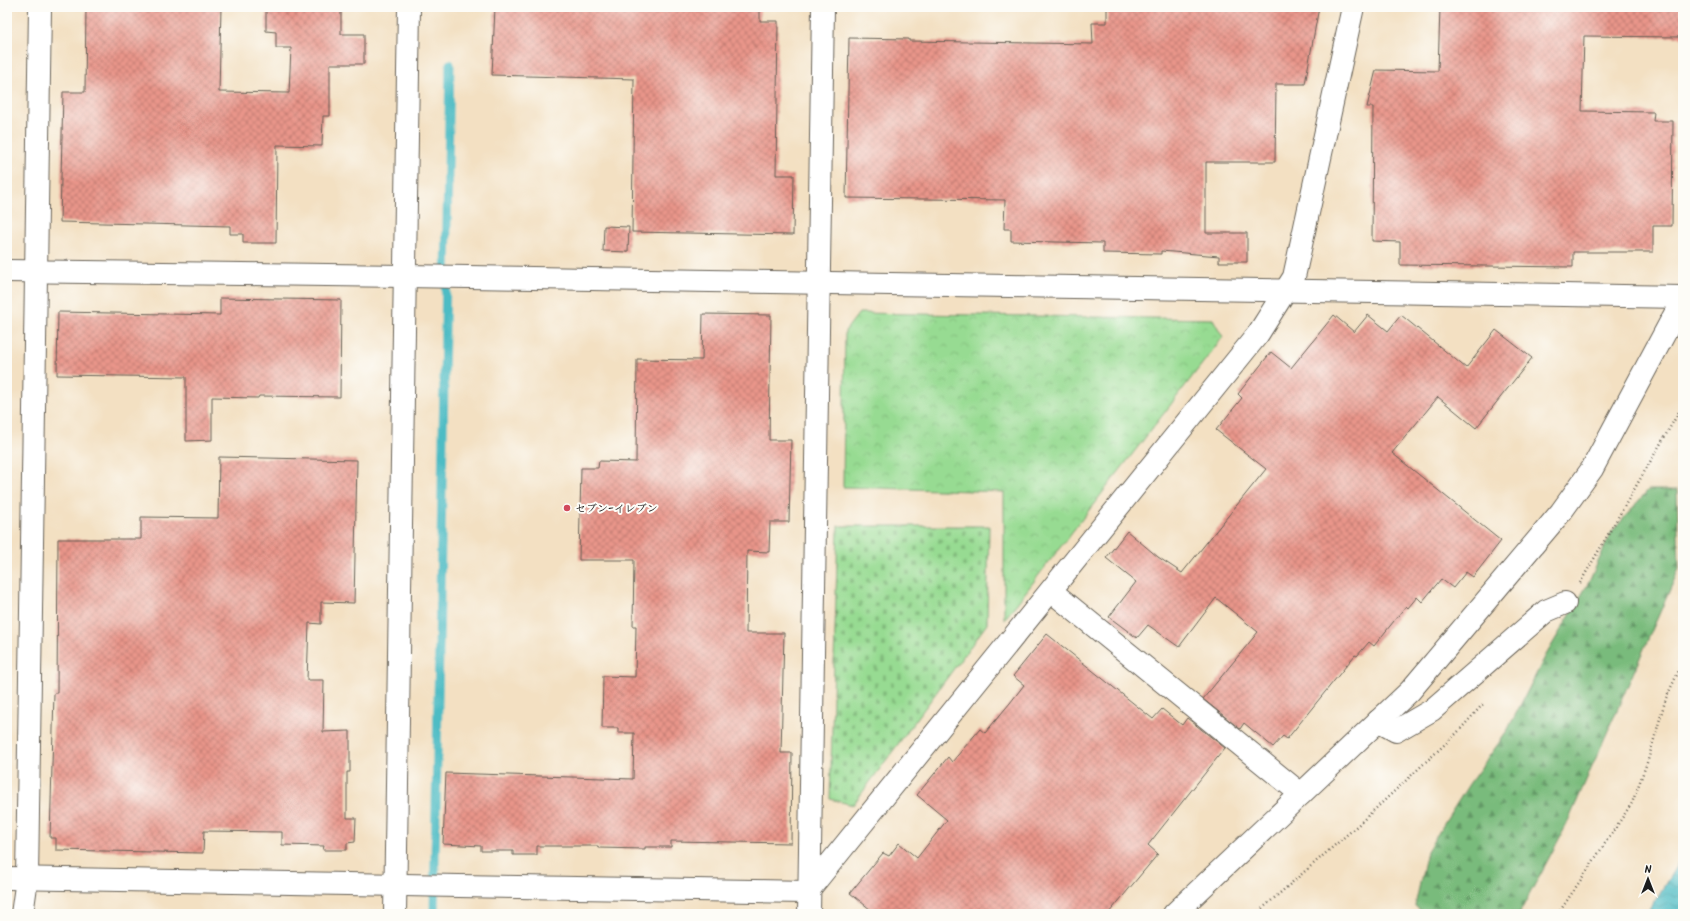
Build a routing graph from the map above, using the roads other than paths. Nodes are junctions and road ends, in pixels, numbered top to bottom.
1 (40, 7) edge
2 (409, 7) edge
3 (823, 7) edge
4 (1353, 7) edge
5 (7, 271) edge
6 (36, 271) junction
7 (405, 276) junction
8 (819, 284) junction
9 (1285, 291) junction
10 (1683, 298) edge
11 (1050, 591) junction
12 (1565, 603) dead end
13 (1378, 721) junction
14 (1302, 794) junction
15 (17, 878) edge
16 (395, 885) junction
17 (809, 890) junction
18 (22, 914) edge
19 (395, 914) edge
20 (809, 914) edge
21 (1174, 914) edge

1 - 6 street
2 - 7 street
3 - 8 street
4 - 9 street
5 - 6 street
6 - 7 street
6 - 15 street
7 - 8 street
7 - 16 street
8 - 9 street
8 - 17 street
9 - 10 street
9 - 11 street
10 - 13 street
11 - 14 street
11 - 17 street
12 - 13 street
13 - 14 street
14 - 21 street
15 - 16 street
15 - 18 street
16 - 17 street
16 - 19 street
17 - 20 street

